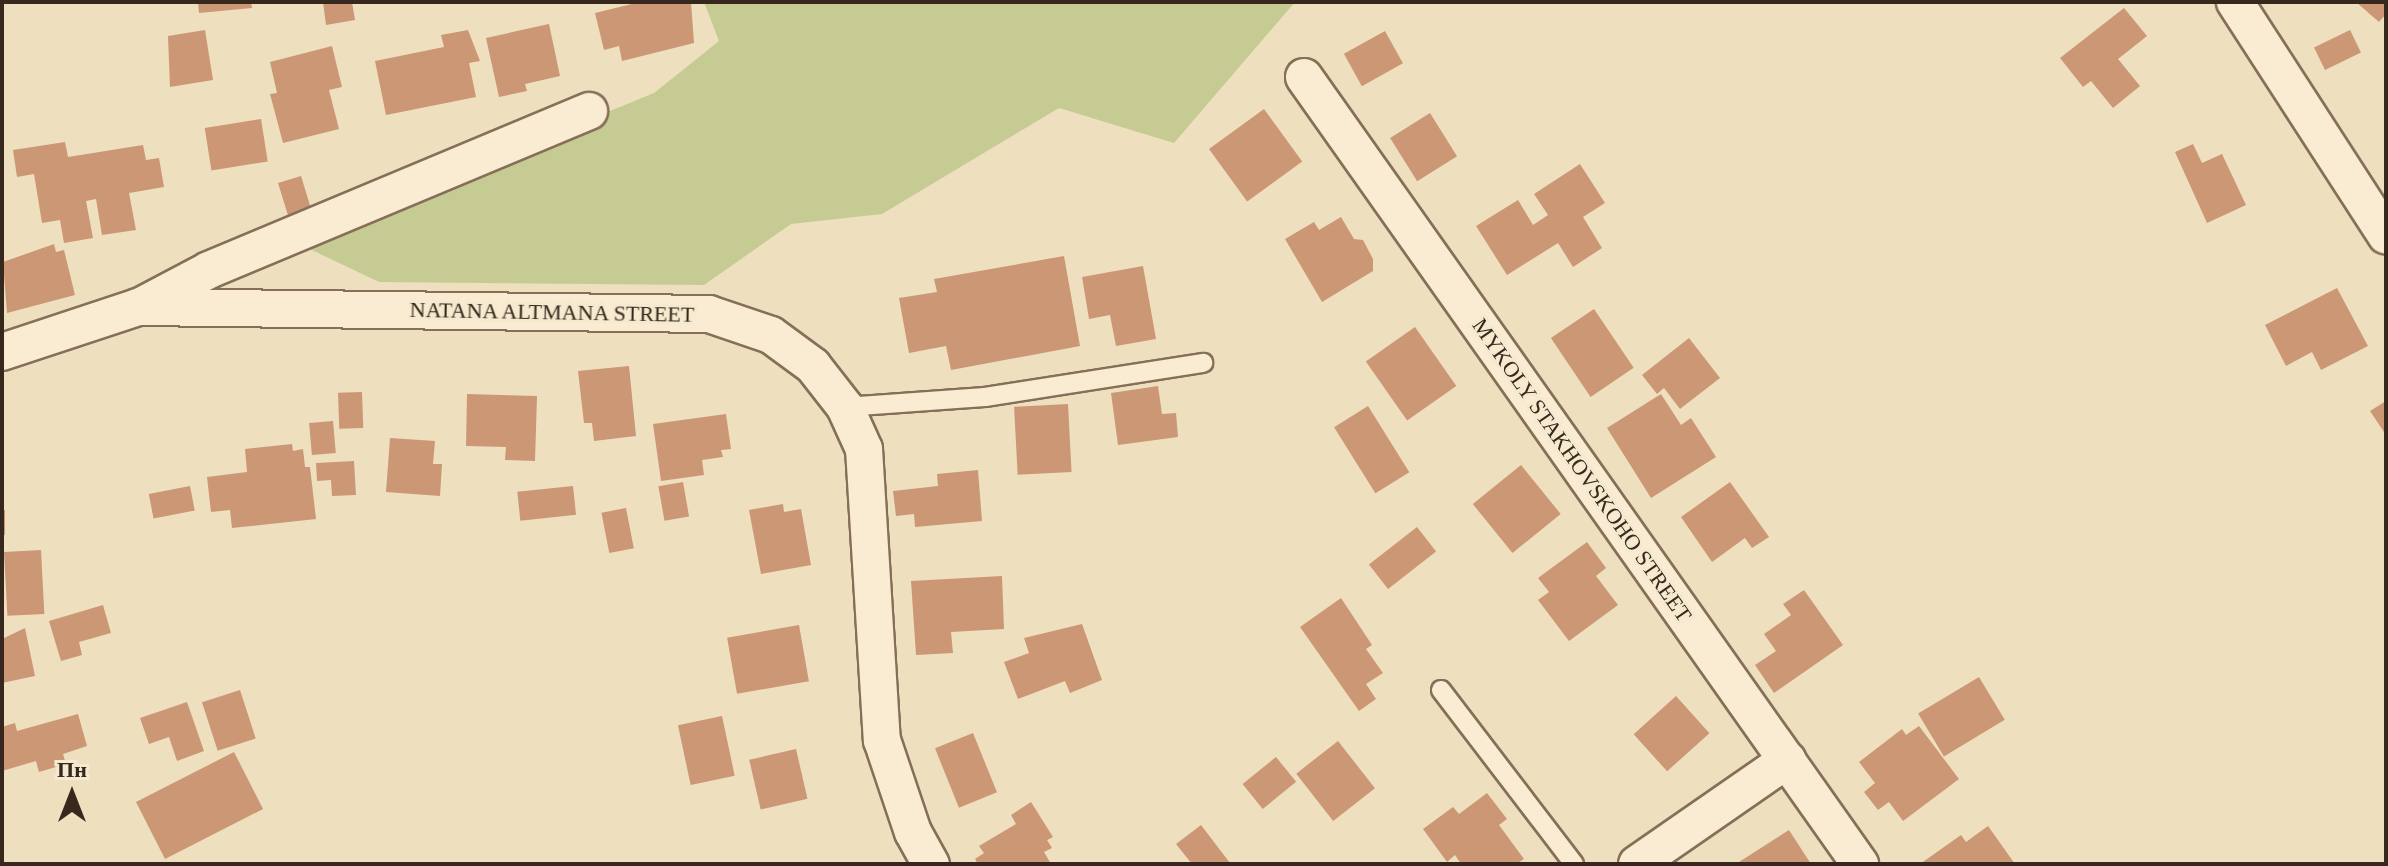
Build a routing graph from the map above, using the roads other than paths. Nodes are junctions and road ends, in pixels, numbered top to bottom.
1 (2235, 2) edge
2 (1304, 77) dead end
3 (589, 111) dead end
4 (2386, 235) edge
5 (138, 307) junction
6 (2, 352) edge
7 (1203, 363) dead end
8 (845, 407) junction
9 (1441, 690) dead end
10 (1787, 760) junction
11 (931, 864) edge
12 (1574, 864) edge
13 (1637, 864) edge
14 (1860, 864) edge

1 - 4 street
2 - 10 street, MYKOLY STAKHOVSKOHO STREET
3 - 5 street, NATANA ALTMANA STREET
5 - 6 street, NATANA ALTMANA STREET
5 - 8 street, NATANA ALTMANA STREET
7 - 8 lane
8 - 11 street, NATANA ALTMANA STREET
9 - 12 lane
10 - 13 street
10 - 14 street, MYKOLY STAKHOVSKOHO STREET

